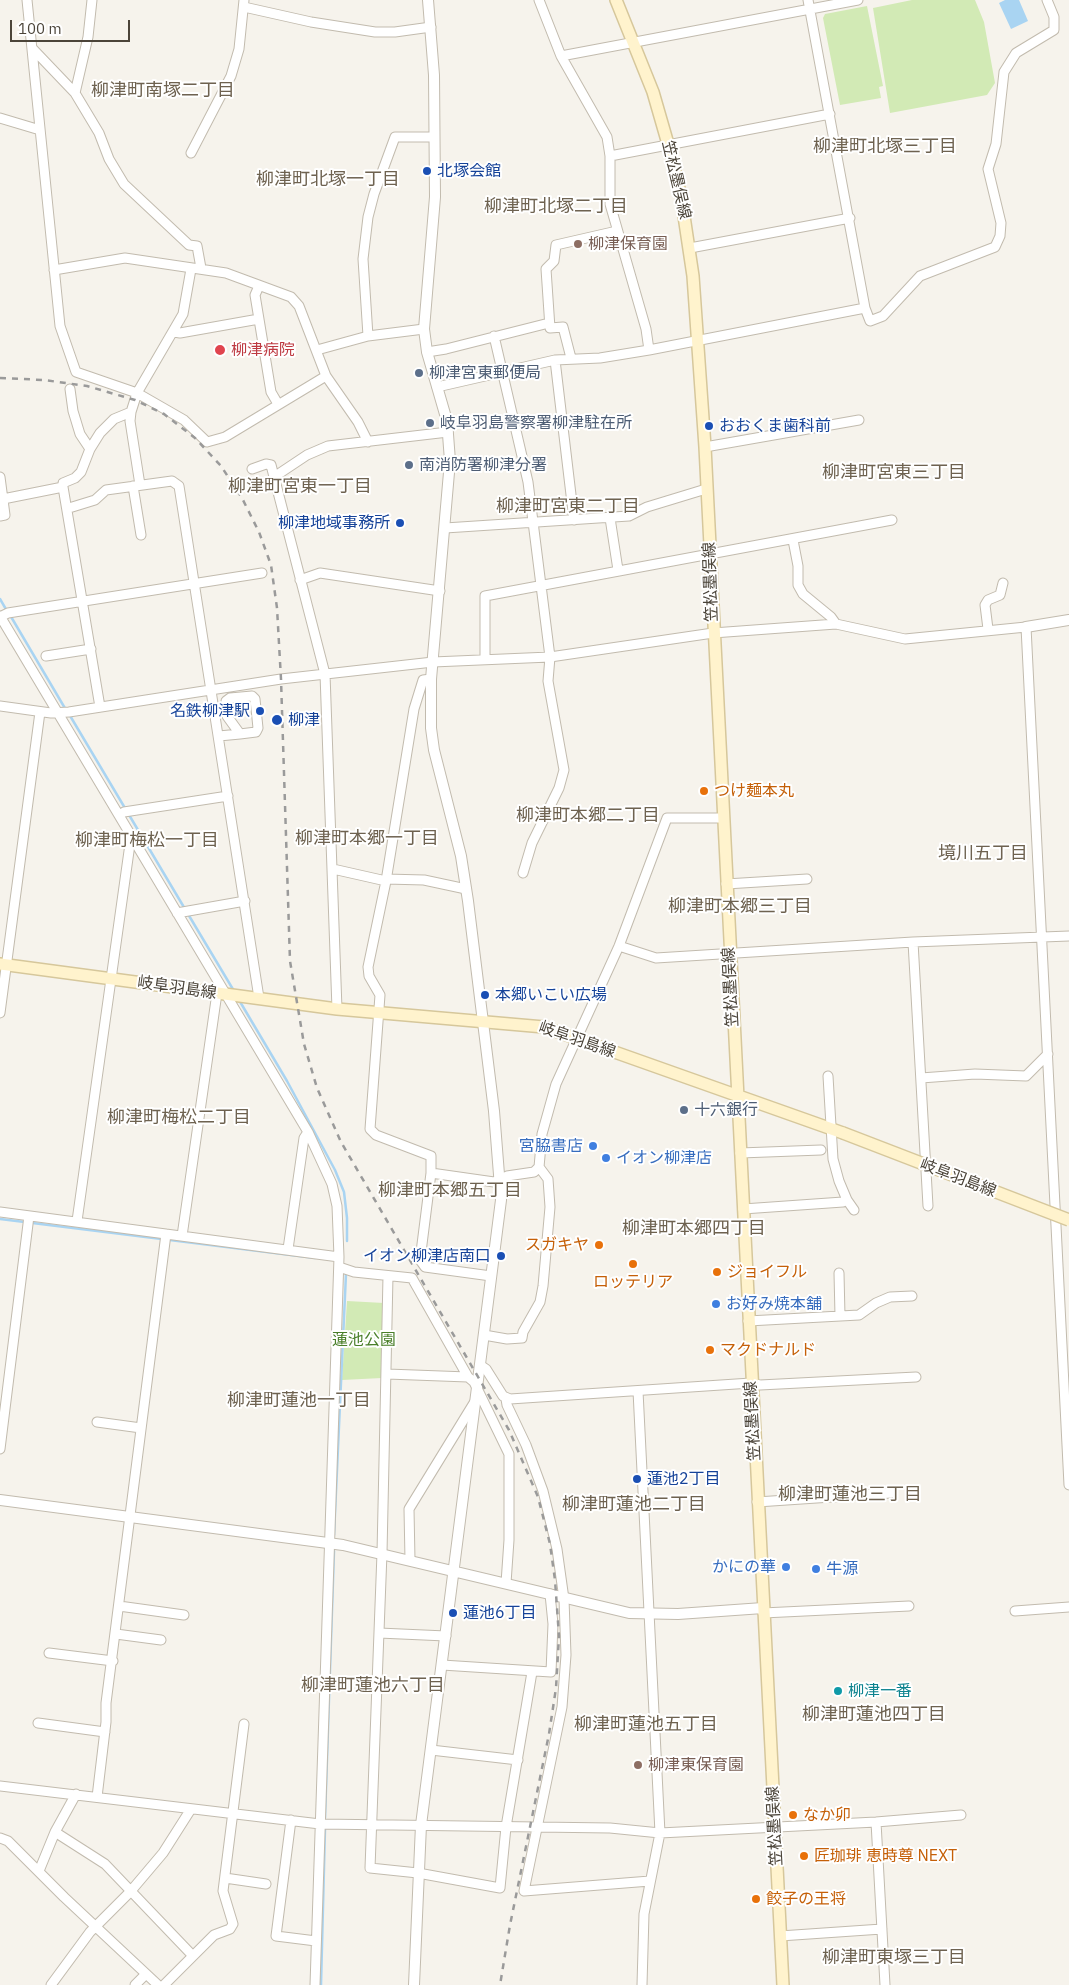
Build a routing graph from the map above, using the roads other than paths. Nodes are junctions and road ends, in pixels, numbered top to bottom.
1 (27, 0) edge
2 (92, 0) edge
3 (428, 0) edge
4 (539, 0) edge
5 (616, 0) edge
6 (858, 0) edge
7 (1047, 0) edge
8 (244, 3) edge
9 (809, 5) edge
10 (431, 27) junction
11 (634, 41) junction
12 (32, 48) junction
13 (560, 56) junction
14 (75, 94) junction
15 (830, 114) junction
16 (0, 118) edge
17 (40, 130) junction
18 (434, 136) junction
19 (668, 144) junction
20 (191, 153) dead end
21 (610, 156) junction
22 (850, 218) junction
23 (617, 230) junction
24 (690, 248) junction
25 (201, 268) junction
26 (191, 269) junction
27 (54, 270) junction
28 (260, 286) junction
29 (865, 308) junction
30 (259, 319) junction
31 (549, 324) junction
32 (424, 329) junction
33 (174, 332) junction
34 (368, 336) junction
35 (494, 336) junction
36 (699, 342) junction
37 (317, 350) junction
38 (649, 350) junction
39 (427, 352) junction
40 (571, 358) junction
41 (555, 360) junction
42 (503, 373) junction
43 (326, 376) junction
44 (437, 387) junction
45 (70, 389) dead end
46 (137, 393) junction
47 (278, 404) junction
48 (131, 412) junction
49 (858, 420) dead end
50 (448, 432) junction
51 (368, 442) junction
52 (704, 447) junction
53 (90, 449) junction
54 (252, 469) dead end
55 (0, 477) edge
56 (274, 477) junction
57 (137, 486) junction
58 (63, 487) junction
59 (706, 489) junction
60 (3, 499) junction
61 (68, 508) junction
62 (0, 516) edge
63 (610, 518) junction
64 (574, 520) junction
65 (892, 520) dead end
66 (534, 524) junction
67 (445, 528) junction
68 (141, 535) dead end
69 (793, 540) junction
70 (710, 553) junction
71 (618, 570) junction
72 (262, 574) dead end
73 (300, 580) junction
74 (195, 583) junction
75 (1003, 583) dead end
76 (541, 584) junction
77 (440, 591) junction
78 (84, 601) junction
79 (0, 616) edge
80 (1069, 620) edge
81 (836, 624) junction
82 (1026, 627) junction
83 (988, 629) junction
84 (713, 633) junction
85 (91, 649) junction
86 (46, 656) dead end
87 (550, 657) junction
88 (485, 659) junction
89 (433, 662) junction
90 (325, 674) junction
91 (431, 678) junction
92 (212, 690) junction
93 (0, 706) edge
94 (100, 707) junction
95 (40, 712) junction
96 (59, 712) junction
97 (240, 734) junction
98 (219, 736) junction
99 (228, 796) junction
100 (119, 815) junction
101 (722, 818) junction
102 (134, 839) junction
103 (333, 869) junction
104 (523, 873) dead end
105 (807, 879) dead end
106 (386, 880) junction
107 (726, 884) junction
108 (466, 889) junction
109 (245, 901) junction
110 (177, 913) junction
111 (1069, 936) edge
112 (1043, 937) junction
113 (913, 942) junction
114 (619, 946) junction
115 (730, 954) junction
116 (4, 964) edge
117 (111, 979) junction
118 (221, 993) junction
119 (258, 998) junction
120 (337, 1008) junction
121 (380, 1013) junction
122 (0, 1014) edge
123 (483, 1020) junction
124 (578, 1039) junction
125 (1048, 1054) junction
126 (828, 1076) dead end
127 (921, 1078) junction
128 (736, 1094) junction
129 (831, 1129) junction
130 (308, 1132) junction
131 (821, 1150) dead end
132 (740, 1153) junction
133 (539, 1168) junction
134 (431, 1173) junction
135 (500, 1178) junction
136 (847, 1200) junction
137 (928, 1206) dead end
138 (743, 1209) junction
139 (854, 1210) dead end
140 (0, 1212) edge
141 (28, 1216) junction
142 (1069, 1220) edge
143 (77, 1221) junction
144 (166, 1234) junction
145 (182, 1236) junction
146 (288, 1249) junction
147 (339, 1262) junction
148 (839, 1273) dead end
149 (388, 1276) junction
150 (491, 1276) junction
151 (912, 1296) dead end
152 (840, 1316) junction
153 (748, 1322) junction
154 (484, 1335) junction
155 (480, 1364) junction
156 (386, 1374) junction
157 (916, 1376) dead end
158 (468, 1377) junction
159 (751, 1383) junction
160 (477, 1389) junction
161 (638, 1391) junction
162 (506, 1399) junction
163 (476, 1401) junction
164 (97, 1422) dead end
165 (142, 1428) junction
166 (0, 1449) edge
167 (1069, 1485) edge
168 (891, 1494) dead end
169 (0, 1500) edge
170 (757, 1502) junction
171 (130, 1516) junction
172 (330, 1542) junction
173 (382, 1552) junction
174 (410, 1560) junction
175 (454, 1571) junction
176 (506, 1584) junction
177 (550, 1594) junction
178 (564, 1599) junction
179 (119, 1606) junction
180 (909, 1606) dead end
181 (1069, 1607) edge
182 (763, 1610) junction
183 (1015, 1611) dead end
184 (649, 1614) junction
185 (184, 1615) dead end
186 (379, 1633) junction
187 (116, 1634) junction
188 (446, 1636) junction
189 (161, 1640) dead end
190 (49, 1653) dead end
191 (113, 1661) junction
192 (442, 1665) junction
193 (532, 1672) junction
194 (38, 1723) dead end
195 (244, 1724) dead end
196 (105, 1732) junction
197 (431, 1750) junction
198 (518, 1760) junction
199 (0, 1786) edge
200 (76, 1794) junction
201 (97, 1797) junction
202 (191, 1809) junction
203 (233, 1814) junction
204 (961, 1815) dead end
205 (291, 1820) junction
206 (876, 1822) junction
207 (320, 1824) junction
208 (372, 1825) junction
209 (421, 1825) junction
210 (506, 1827) junction
211 (537, 1827) junction
212 (775, 1828) junction
213 (56, 1832) junction
214 (660, 1834) junction
215 (0, 1838) edge
216 (39, 1871) junction
217 (418, 1873) junction
218 (225, 1878) junction
219 (650, 1881) junction
220 (266, 1884) dead end
221 (130, 1892) junction
222 (96, 1926) junction
223 (882, 1929) junction
224 (780, 1936) junction
225 (316, 1941) junction
226 (193, 1956) junction
227 (146, 1974) junction
228 (51, 1985) edge
229 (135, 1985) edge
230 (158, 1985) edge
231 (164, 1985) edge
232 (315, 1985) edge
233 (414, 1985) edge
234 (642, 1985) edge
235 (783, 1985) edge
236 (885, 1985) edge

1 - 12 street
2 - 14 street
3 - 10 street
4 - 13 street
5 - 11 main road, 笠松墨俣線
6 - 9 street
7 - 29 street
8 - 10 street
8 - 20 street
9 - 11 street
9 - 15 street
10 - 18 street
11 - 13 street
11 - 19 main road, 笠松墨俣線
12 - 14 street
12 - 17 street
13 - 21 street
14 - 25 street
15 - 19 street
15 - 22 street
16 - 17 street
17 - 27 street
18 - 32 street
18 - 34 street
19 - 21 street
19 - 24 main road, 笠松墨俣線
21 - 23 street
22 - 24 street
22 - 29 street
23 - 31 street
23 - 38 street
24 - 36 main road, 笠松墨俣線
25 - 26 street
25 - 28 street
26 - 27 street
26 - 33 street
27 - 46 street
28 - 30 street
28 - 37 street
29 - 36 street
30 - 33 street
30 - 47 street
31 - 35 street
31 - 40 street
32 - 34 street
32 - 39 street
33 - 46 street
34 - 37 street
35 - 39 street
35 - 42 street
36 - 38 street
36 - 52 main road, 笠松墨俣線
37 - 43 street
38 - 40 street
39 - 44 street
40 - 41 street
41 - 42 street
41 - 64 street
42 - 44 street
42 - 66 street
43 - 47 street
43 - 51 street
44 - 50 street
45 - 53 street
46 - 47 street
46 - 48 street
48 - 53 street
48 - 57 street
49 - 52 street
50 - 51 street
50 - 67 street
51 - 56 street
52 - 59 main road, 笠松墨俣線
53 - 58 street
54 - 56 street
55 - 60 street
56 - 73 street
57 - 61 street
57 - 68 street
57 - 74 street
58 - 60 street
58 - 61 street
59 - 63 street
59 - 70 main road, 笠松墨俣線
60 - 62 street
61 - 78 street
63 - 64 street
63 - 71 street
64 - 66 street
65 - 69 street
66 - 67 street
66 - 76 street
67 - 77 street
69 - 70 street
69 - 81 street
70 - 71 street
70 - 84 main road, 笠松墨俣線
71 - 76 street
72 - 74 street
73 - 77 street
73 - 90 street
74 - 78 street
74 - 92 street
75 - 83 street
76 - 87 street
76 - 88 street
77 - 89 street
78 - 79 street
78 - 85 street
79 - 96 street
80 - 82 street
81 - 83 street
81 - 84 street
82 - 83 street
82 - 112 street
84 - 87 street
84 - 101 main road, 笠松墨俣線
85 - 86 street
85 - 94 street
87 - 88 street
87 - 104 street
88 - 89 street
89 - 90 street
89 - 91 street
90 - 92 street
90 - 103 street
91 - 106 street
91 - 108 street
92 - 94 street
92 - 98 street
93 - 95 street
94 - 96 street
95 - 96 street
95 - 116 street
96 - 100 street
97 - 97 street
97 - 98 street
98 - 99 street
99 - 100 street
99 - 109 street
100 - 102 street
101 - 107 main road, 笠松墨俣線
101 - 114 street
102 - 110 street
102 - 117 street
103 - 106 street
103 - 120 street
105 - 107 street
106 - 108 street
106 - 121 street
107 - 115 main road, 笠松墨俣線
108 - 123 street
109 - 110 street
109 - 119 street
110 - 118 street
111 - 112 street
112 - 113 street
112 - 125 street
113 - 115 street
113 - 127 street
114 - 115 street
114 - 124 street
115 - 128 main road, 笠松墨俣線
116 - 117 main road, 岐阜羽島線
116 - 122 street
117 - 118 main road, 岐阜羽島線
117 - 143 street
118 - 119 main road, 岐阜羽島線
118 - 130 street
118 - 145 street
119 - 120 main road, 岐阜羽島線
120 - 121 main road, 岐阜羽島線
121 - 123 main road, 岐阜羽島線
121 - 134 street
123 - 124 main road, 岐阜羽島線
123 - 135 street
124 - 128 main road, 岐阜羽島線
124 - 133 street
125 - 127 street
125 - 167 street
126 - 129 street
127 - 137 street
128 - 129 main road, 岐阜羽島線
128 - 132 main road, 笠松墨俣線
129 - 136 street
129 - 142 main road, 岐阜羽島線, bridge
130 - 146 street
130 - 147 street
131 - 132 street
132 - 138 main road, 笠松墨俣線
133 - 135 street
133 - 154 street
134 - 135 street
134 - 150 street
135 - 150 street
136 - 138 street
136 - 139 street
138 - 153 main road, 笠松墨俣線
140 - 141 street
141 - 143 street
141 - 166 street
143 - 144 street
144 - 145 street
144 - 165 street
145 - 146 street
146 - 147 street
147 - 149 street
147 - 172 street
148 - 152 street
149 - 156 street
149 - 158 street
150 - 154 street
151 - 152 street
152 - 153 street
153 - 159 main road, 笠松墨俣線
154 - 155 street
155 - 160 street
155 - 162 street
156 - 158 street
156 - 173 street
157 - 159 street
158 - 160 street
159 - 161 street
159 - 170 main road, 笠松墨俣線
160 - 163 street
160 - 176 street
161 - 162 street
161 - 184 street
162 - 178 street
163 - 174 street
163 - 175 street
164 - 165 street
165 - 171 street
168 - 170 street
169 - 171 street
170 - 182 main road, 笠松墨俣線
171 - 172 street
171 - 179 street
172 - 173 street
172 - 207 street
173 - 174 street
173 - 186 street
174 - 175 street
175 - 176 street
175 - 188 street
176 - 177 street
177 - 178 street
177 - 193 street
178 - 184 street
178 - 211 street
179 - 185 street
179 - 187 street
180 - 182 street
181 - 183 street
182 - 184 street
182 - 212 main road, 笠松墨俣線
184 - 214 street
186 - 188 street
186 - 208 street
187 - 189 street
187 - 191 street
188 - 192 street
190 - 191 street
191 - 196 street
192 - 193 street
192 - 197 street
193 - 198 street
194 - 196 street
195 - 203 street
196 - 201 street
197 - 198 street
197 - 209 street
198 - 210 street
199 - 200 street
200 - 201 street
200 - 213 street
201 - 202 street
202 - 203 street
202 - 221 street
203 - 205 street
203 - 218 street
204 - 206 street
205 - 207 street
205 - 225 street
206 - 212 street
206 - 223 street
207 - 208 street
207 - 225 street
208 - 209 street
208 - 217 street
209 - 210 street
209 - 217 street
210 - 211 street
210 - 217 street
211 - 214 street
211 - 219 street
212 - 214 street
212 - 224 main road, 笠松墨俣線
213 - 216 street
213 - 221 street
214 - 219 street
215 - 216 street
216 - 222 street
217 - 233 street
218 - 220 street
218 - 226 street
219 - 234 street
221 - 222 street
221 - 226 street
222 - 227 street
222 - 228 street
223 - 224 street
223 - 236 street
224 - 235 main road, 笠松墨俣線
225 - 232 street
226 - 231 street
227 - 229 street
227 - 230 street

